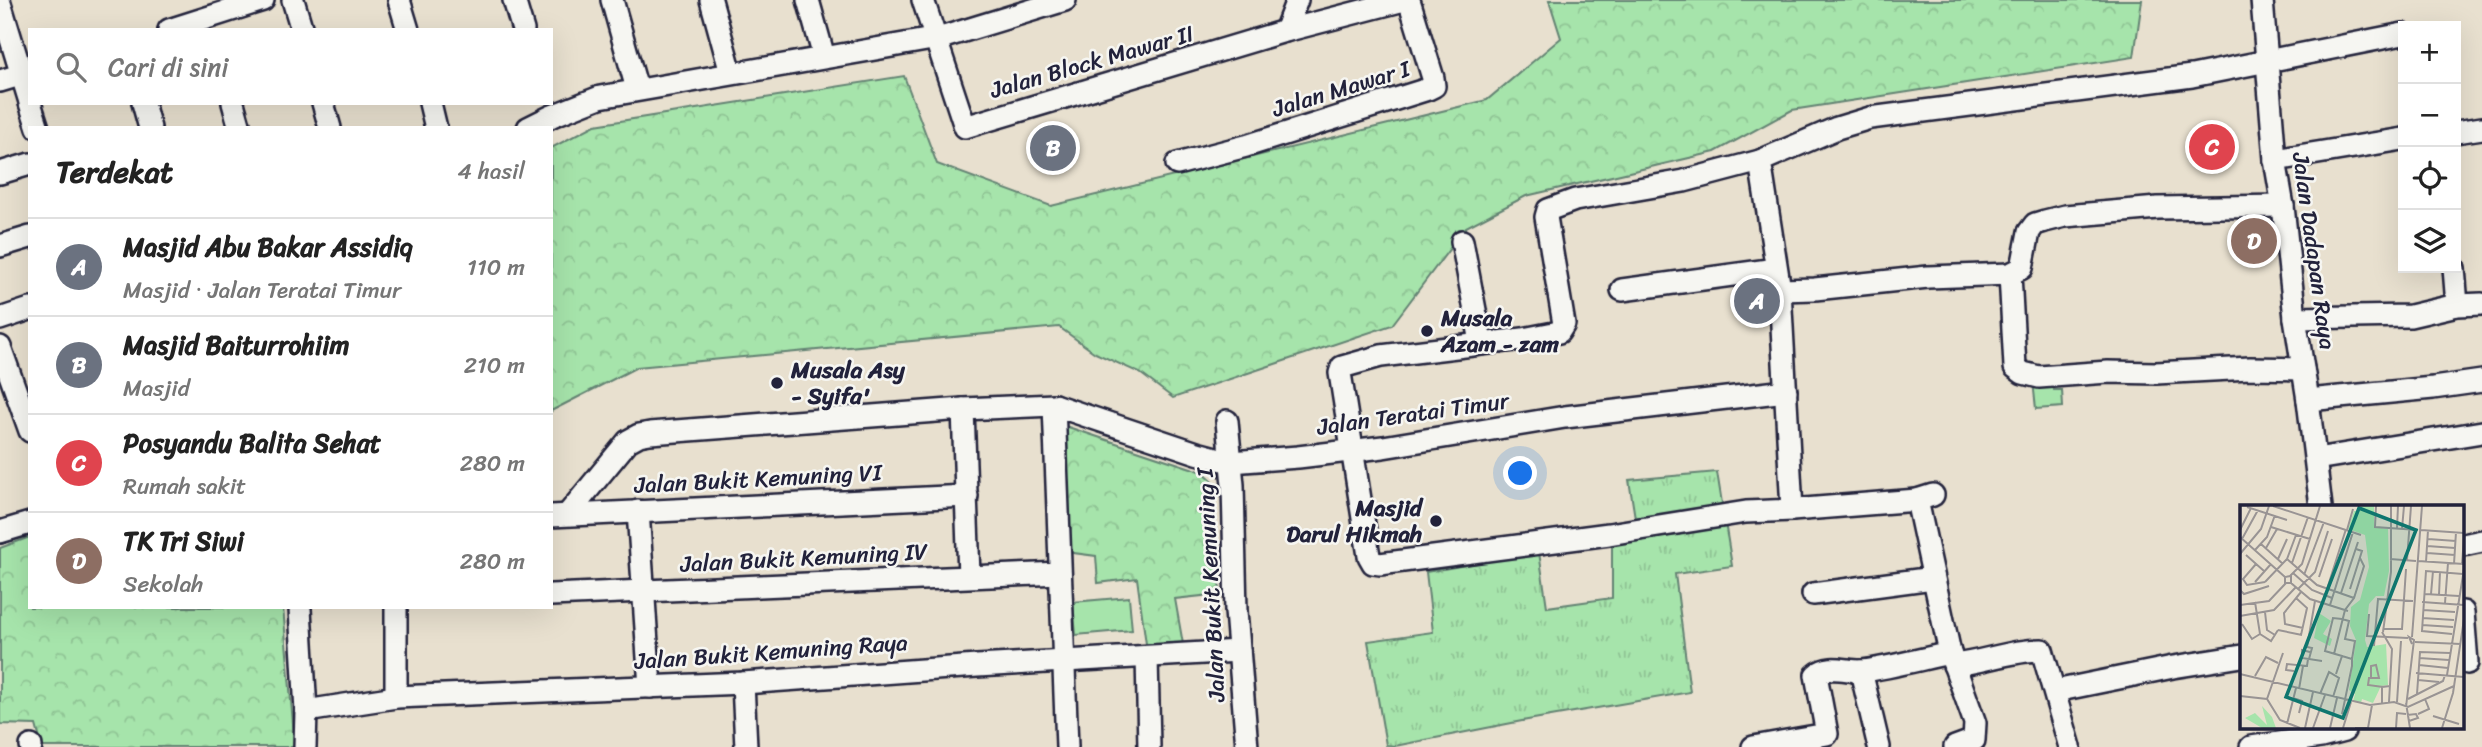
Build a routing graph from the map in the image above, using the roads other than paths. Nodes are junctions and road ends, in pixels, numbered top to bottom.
1 (263, 0) edge
2 (293, 0) edge
3 (399, 0) edge
4 (514, 0) edge
5 (612, 0) edge
6 (711, 0) edge
7 (808, 0) edge
8 (923, 0) edge
9 (1065, 0) edge
10 (1297, 0) edge
11 (1406, 0) edge
12 (2262, 0) edge
13 (0, 3) edge
14 (1033, 5) edge
15 (210, 24) edge
16 (183, 28) edge
17 (301, 28) edge
18 (407, 28) edge
19 (522, 28) edge
20 (1285, 31) junction
21 (2398, 35) edge
22 (935, 38) junction
23 (824, 57) junction
24 (2265, 60) junction
25 (25, 73) edge
26 (731, 73) junction
27 (0, 81) edge
28 (637, 89) junction
29 (28, 91) edge
30 (31, 105) edge
31 (144, 105) edge
32 (234, 105) edge
33 (324, 105) edge
34 (430, 105) edge
35 (37, 126) edge
36 (150, 126) edge
37 (239, 126) edge
38 (329, 126) edge
39 (436, 126) edge
40 (532, 126) edge
41 (2482, 128) edge
42 (2461, 131) edge
43 (2398, 140) edge
44 (2275, 160) junction
45 (1760, 161) junction
46 (1178, 164) dead end
47 (28, 165) edge
48 (0, 173) edge
49 (2283, 206) junction
50 (28, 238) edge
51 (1462, 241) dead end
52 (0, 246) edge
53 (1776, 269) junction
54 (2455, 273) edge
55 (2010, 274) junction
56 (1622, 290) dead end
57 (1780, 290) junction
58 (2458, 304) junction
59 (2482, 304) edge
60 (28, 310) edge
61 (2295, 318) junction
62 (0, 319) edge
63 (1481, 342) junction
64 (0, 347) edge
65 (2304, 369) junction
66 (2482, 381) edge
67 (1786, 391) junction
68 (2308, 400) junction
69 (1054, 405) junction
70 (963, 409) junction
71 (1227, 421) dead end
72 (28, 425) edge
73 (2482, 432) edge
74 (1352, 450) junction
75 (2316, 458) junction
76 (1231, 462) junction
77 (967, 496) junction
78 (2321, 505) edge
79 (1792, 510) junction
80 (638, 511) junction
81 (560, 515) edge
82 (28, 524) edge
83 (0, 532) edge
84 (2482, 541) edge
85 (2464, 545) edge
86 (1060, 573) junction
87 (969, 576) junction
88 (1933, 578) junction
89 (642, 592) junction
90 (1813, 594) dead end
91 (553, 596) edge
92 (300, 609) dead end
93 (396, 609) edge
94 (2464, 618) edge
95 (1239, 651) junction
96 (2240, 656) edge
97 (1147, 657) junction
98 (1952, 659) junction
99 (1063, 662) junction
100 (2471, 663) edge
101 (1861, 671) junction
102 (743, 683) junction
103 (650, 687) junction
104 (2055, 691) junction
105 (396, 697) junction
106 (306, 711) junction
107 (2344, 735) edge
108 (1828, 740) edge
109 (305, 747) edge
110 (746, 747) edge
111 (1067, 747) edge
112 (1149, 747) edge
113 (1247, 747) edge
114 (1753, 747) edge
115 (1879, 747) edge
116 (1955, 747) edge
117 (2070, 747) edge
118 (2251, 747) edge

1 - 15 street
2 - 17 street
3 - 18 street
4 - 19 street
5 - 28 street
6 - 26 street
7 - 23 street
8 - 22 street
9 - 14 street
10 - 20 street
11 - 20 street, Jalan Block Mawar II
11 - 46 street, Jalan Mawar I
12 - 24 street, Jalan Dadapan Raya
13 - 25 street
14 - 22 street
15 - 16 street
20 - 22 street, Jalan Block Mawar II
21 - 24 street
22 - 23 street
23 - 26 street
24 - 44 street, Jalan Dadapan Raya
24 - 45 street
25 - 27 street
25 - 29 street
26 - 28 street
28 - 40 street
30 - 35 street
31 - 36 street
32 - 37 street
33 - 38 street
34 - 39 street
41 - 42 street
43 - 44 street
44 - 49 street, Jalan Dadapan Raya
45 - 53 street
45 - 63 street
47 - 48 street
49 - 55 street
49 - 61 street, Jalan Dadapan Raya
50 - 52 street
51 - 63 street
53 - 56 street
53 - 57 street
54 - 58 street
55 - 57 street
55 - 65 street
57 - 67 street
58 - 59 street
58 - 61 street
60 - 62 street
61 - 65 street, Jalan Dadapan Raya
63 - 74 street
64 - 72 street
65 - 68 street, Jalan Dadapan Raya
66 - 68 street
67 - 74 street, Jalan Teratai Timur
67 - 79 street
68 - 75 street, Jalan Dadapan Raya
69 - 70 street
69 - 76 street, Jalan Teratai Timur
69 - 86 street
70 - 77 street
70 - 81 street
71 - 76 street, Jalan Bukit Kemuning I
73 - 75 street
74 - 76 street, Jalan Teratai Timur
74 - 79 street
75 - 78 street, Jalan Dadapan Raya
76 - 95 street, Jalan Bukit Kemuning I
77 - 80 street, Jalan Bukit Kemuning VI
77 - 87 street
79 - 88 street
80 - 81 street, Jalan Bukit Kemuning VI
80 - 89 street
82 - 83 street
84 - 85 street
86 - 87 street, Jalan Bukit Kemuning IV
86 - 99 street
87 - 89 street, Jalan Bukit Kemuning IV
88 - 90 street
88 - 98 street
89 - 91 street, Jalan Bukit Kemuning IV
89 - 103 street
92 - 106 street
93 - 105 street
94 - 100 street
95 - 97 street, Jalan Bukit Kemuning Raya
95 - 113 street, Jalan Bukit Kemuning I
96 - 104 street
97 - 99 street, Jalan Bukit Kemuning Raya
97 - 112 street
98 - 101 street
98 - 104 street
98 - 116 street
99 - 102 street, Jalan Bukit Kemuning Raya
99 - 111 street
101 - 108 street
101 - 115 street
102 - 103 street, Jalan Bukit Kemuning Raya
102 - 110 street
103 - 105 street, Jalan Bukit Kemuning Raya
104 - 117 street
105 - 106 street, Jalan Bukit Kemuning Raya
106 - 109 street
107 - 118 street
108 - 114 street

